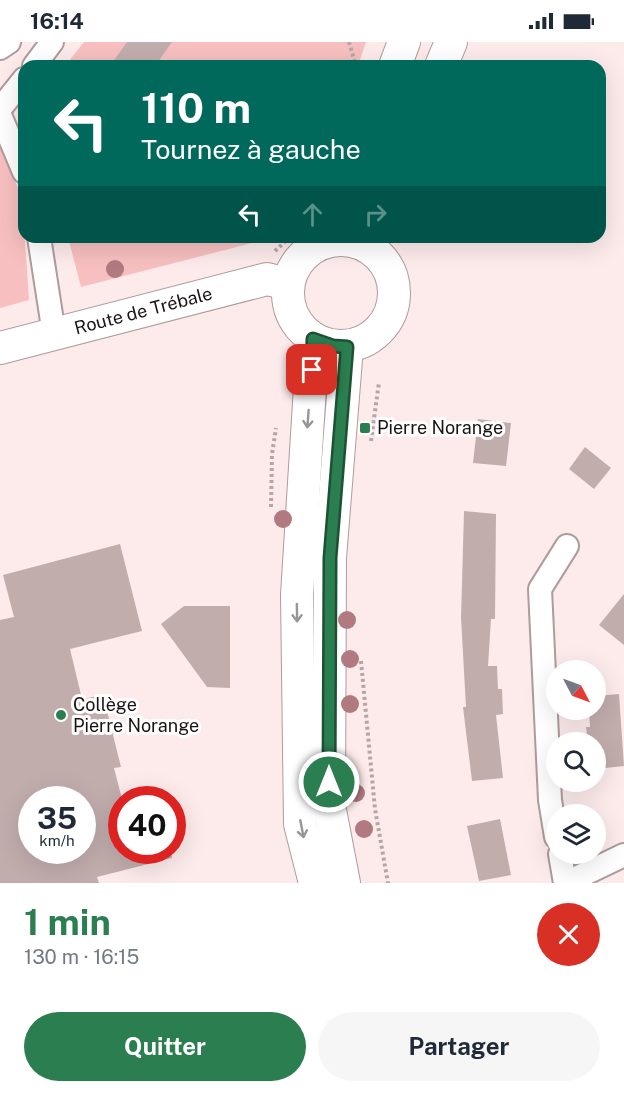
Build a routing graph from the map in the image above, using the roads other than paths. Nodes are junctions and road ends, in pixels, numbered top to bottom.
1 (9, 42) edge
2 (52, 42) edge
3 (404, 42) edge
4 (431, 42) edge
5 (451, 42) edge
6 (0, 48) edge
7 (38, 60) edge
8 (397, 60) edge
9 (424, 60) edge
10 (444, 60) edge
11 (18, 87) edge
12 (0, 110) edge
13 (0, 115) edge
14 (18, 158) edge
15 (40, 243) edge
16 (331, 243) edge
17 (357, 243) edge
18 (288, 284) junction
19 (54, 334) junction
20 (313, 339) junction
21 (347, 347) junction
22 (0, 348) edge
23 (567, 546) dead end
24 (551, 804) edge
25 (624, 855) edge
26 (562, 864) edge
27 (315, 883) edge
28 (344, 883) edge
29 (566, 883) edge

1 - 6 street
2 - 7 street
3 - 8 street
4 - 9 street
5 - 10 street
11 - 12 street
13 - 14 street
15 - 19 street
16 - 18 street
17 - 21 street
18 - 19 street, Route de Trébale
18 - 20 street
19 - 22 street, Route de Trébale
20 - 21 street
20 -> 27 street
21 - 28 street
23 - 24 street
25 - 29 street
26 - 29 street

